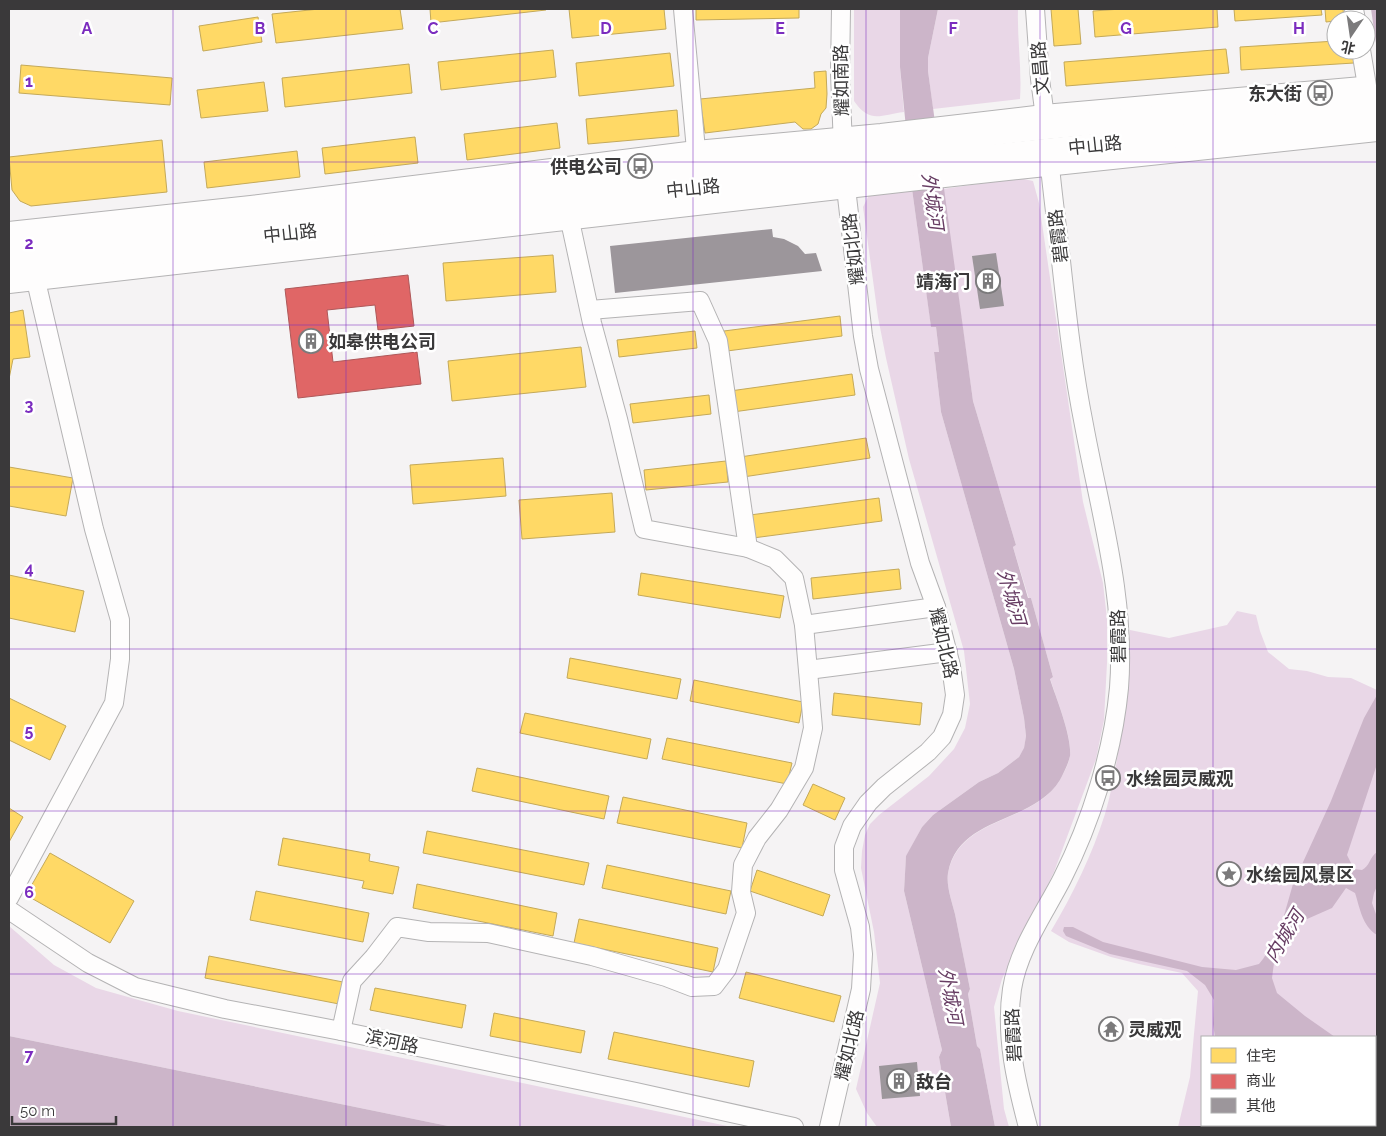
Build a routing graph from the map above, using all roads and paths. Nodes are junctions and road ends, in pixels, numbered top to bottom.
1 (683, 9) edge
2 (841, 9) edge
3 (1035, 9) edge
4 (1363, 60) edge
5 (1374, 104) edge
6 (1045, 121) junction
7 (969, 148) junction
8 (696, 150) junction
9 (884, 158) junction
10 (1049, 158) junction
11 (844, 162) junction
12 (570, 220) junction
13 (9, 231) edge
14 (9, 246) edge
15 (9, 265) edge
16 (36, 281) junction
17 (9, 284) edge
18 (590, 310) junction
19 (748, 548) junction
20 (936, 606) junction
21 (804, 625) junction
22 (948, 652) junction
23 (808, 670) junction
24 (9, 898) edge
25 (9, 910) edge
26 (341, 1031) junction
27 (794, 1127) edge
28 (829, 1127) edge
29 (1028, 1127) edge

1 - 8 street
2 - 11 street, 耀如南路
3 - 6 street, 文昌路
4 - 5 street
5 - 6 main road, 中山路
5 - 10 main road, 中山路
6 - 7 main road, 中山路
6 - 10 street, 碧霞路
7 - 9 main road, 中山路
7 - 9 street
7 - 10 main road, 中山路
8 - 11 street
8 - 13 street
9 - 11 main road, 中山路
9 - 11 street
10 - 29 street, 碧霞路
11 - 12 street
11 - 14 main road, 中山路
11 - 15 main road, 中山路
11 - 20 street, 耀如北路
12 - 16 street
12 - 18 street
16 - 17 street
16 - 24 street
18 - 19 street
18 - 19 street
19 - 21 street
20 - 21 street
20 - 22 street, 耀如北路
21 - 23 street
22 - 23 street
22 - 28 street, 耀如北路
23 - 26 street
25 - 26 street, 滨河路
26 - 27 street, 滨河路

